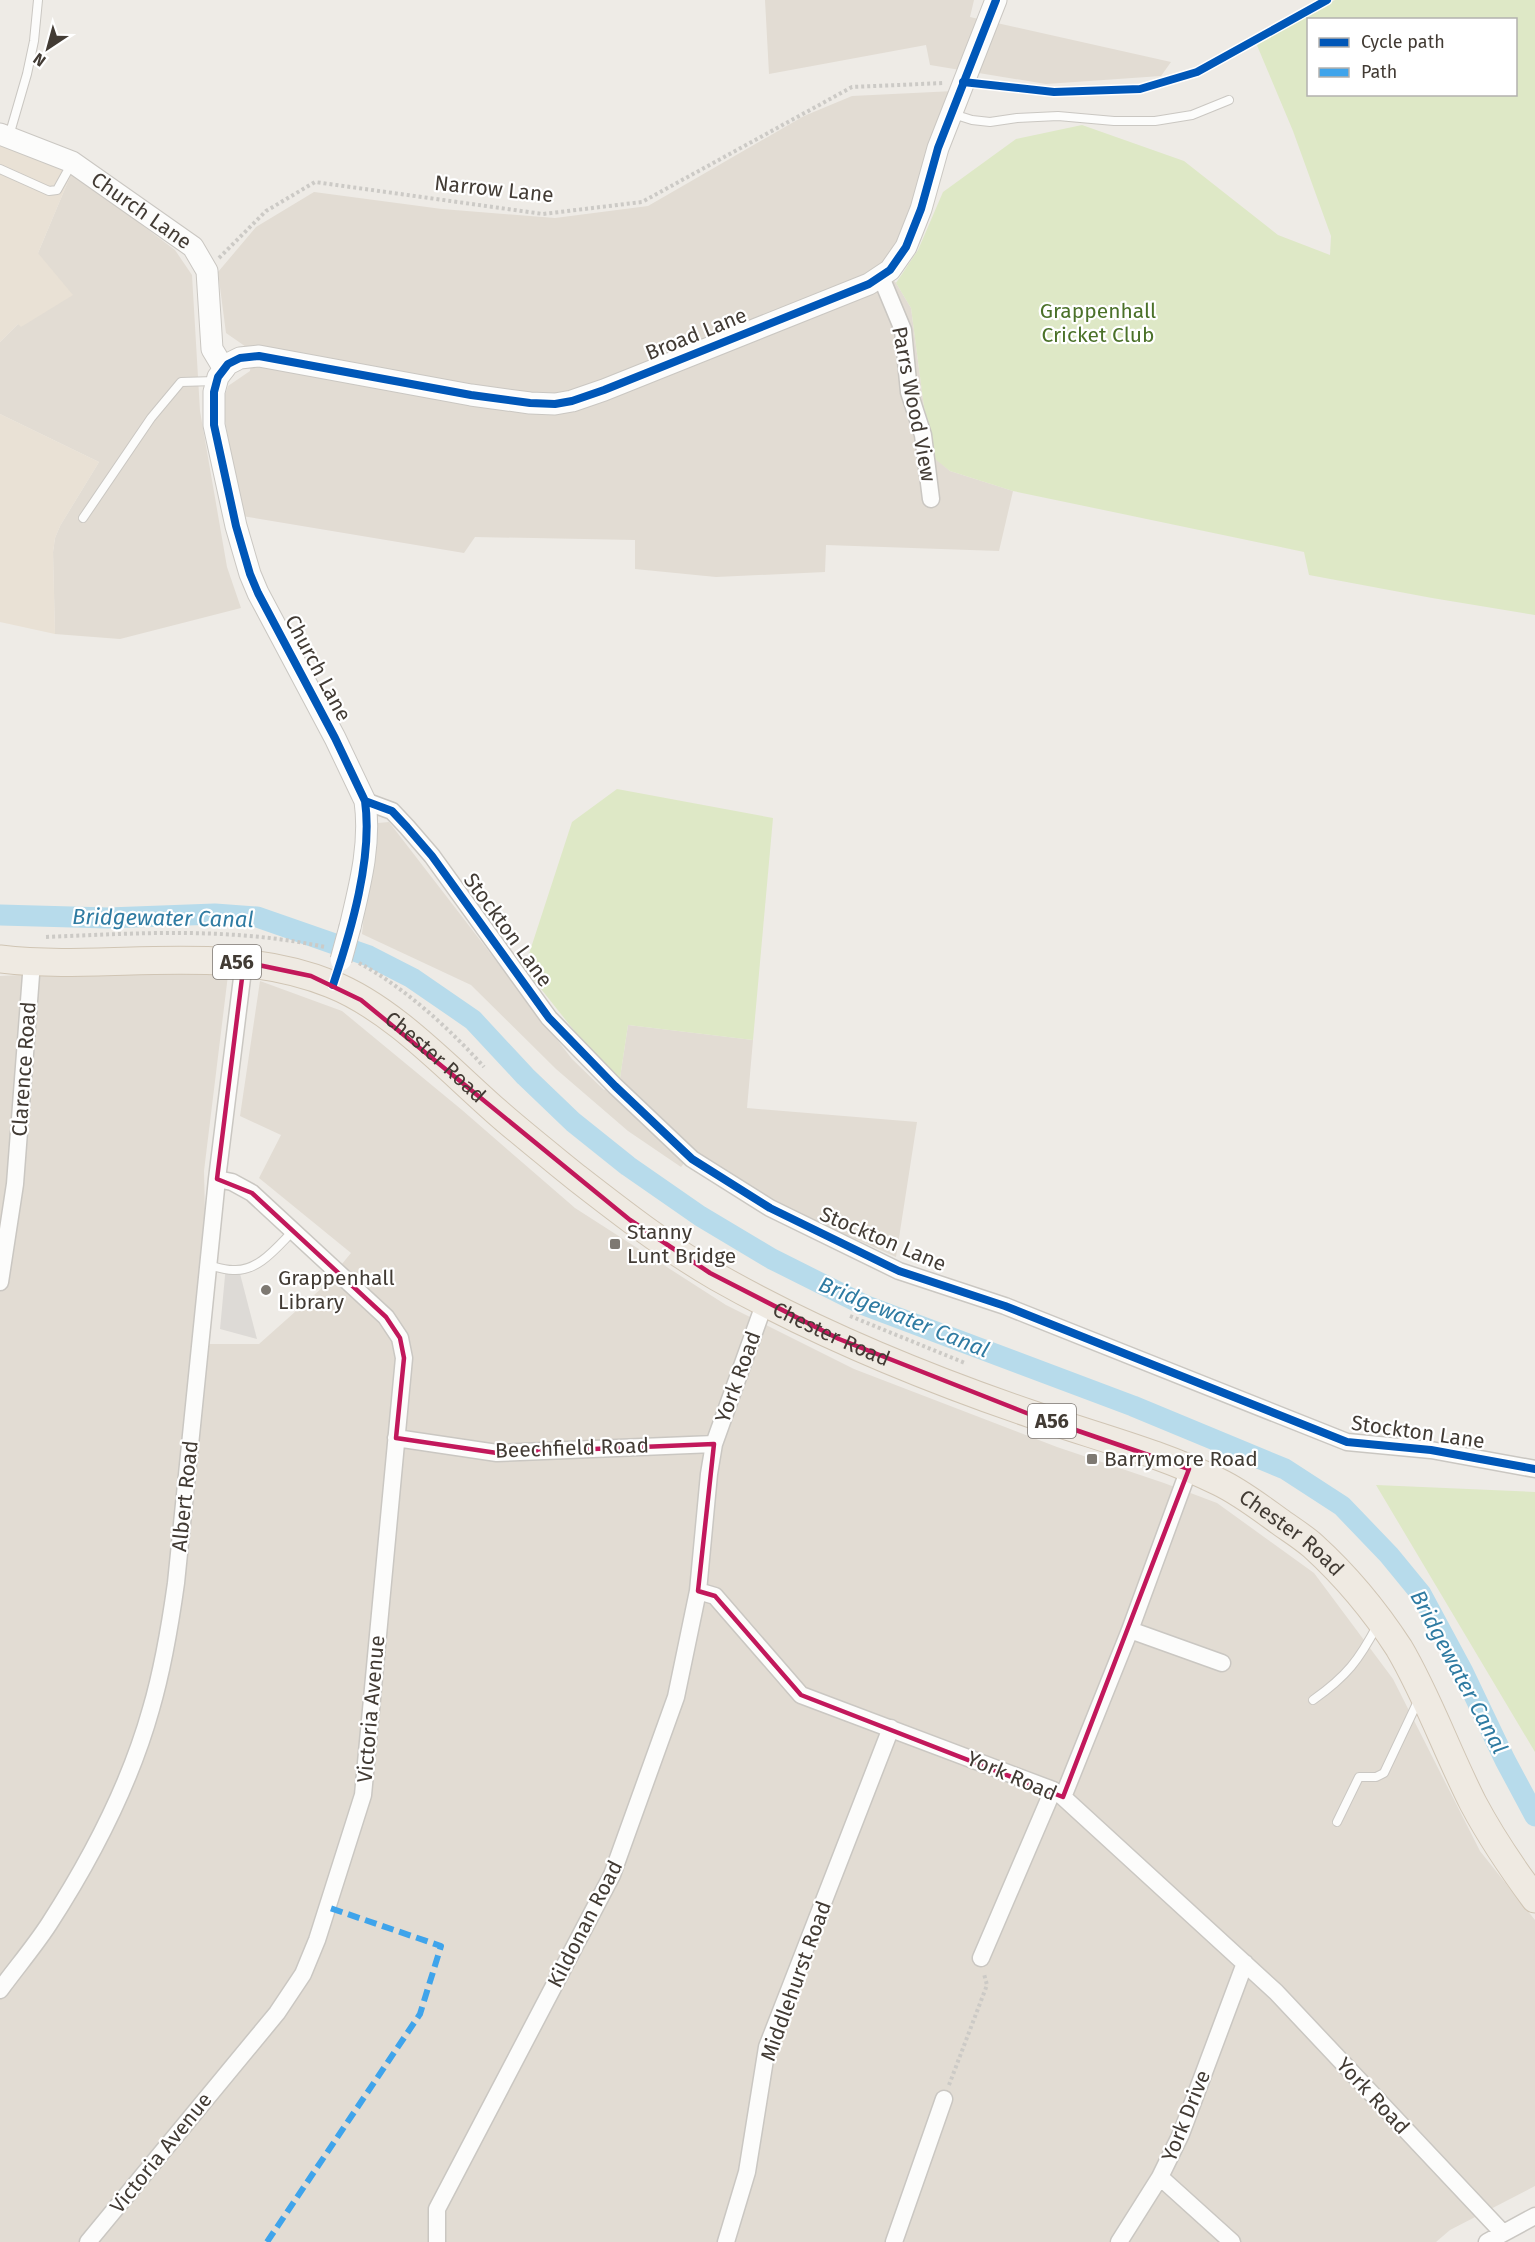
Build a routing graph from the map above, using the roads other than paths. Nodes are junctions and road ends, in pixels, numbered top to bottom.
1 (38, 0) edge
2 (996, 0) edge
3 (1229, 100) dead end
4 (951, 113) junction
5 (3, 136) edge
6 (72, 162) junction
7 (0, 169) edge
8 (881, 277) junction
9 (220, 375) junction
10 (931, 499) dead end
11 (83, 518) dead end
12 (365, 801) junction
13 (0, 959) edge
14 (32, 962) junction
15 (244, 962) junction
16 (341, 964) junction
17 (217, 1179) junction
18 (293, 1231) junction
19 (208, 1265) junction
20 (0, 1282) edge
21 (765, 1302) junction
22 (396, 1438) junction
23 (714, 1444) junction
24 (1189, 1468) junction
25 (1535, 1469) edge
26 (698, 1591) junction
27 (1380, 1621) junction
28 (1130, 1630) junction
29 (1222, 1663) dead end
30 (1422, 1694) junction
31 (1313, 1700) dead end
32 (891, 1728) junction
33 (1058, 1794) junction
34 (1337, 1822) dead end
35 (1535, 1899) edge
36 (981, 1958) road end
37 (1245, 1964) junction
38 (0, 1990) edge
39 (944, 2099) road end
40 (1161, 2177) junction
41 (1535, 2216) edge
42 (1502, 2232) junction
43 (88, 2242) edge
44 (437, 2242) edge
45 (726, 2242) edge
46 (894, 2242) edge
47 (1119, 2242) edge
48 (1232, 2242) edge
49 (1487, 2242) edge

1 - 5 lane
2 - 4 street, Broad Lane
3 - 4 lane
4 - 8 street, Broad Lane
5 - 6 street, Church Lane
6 - 7 lane
6 - 9 street, Church Lane
8 - 9 street, Broad Lane
8 - 10 street, Parrs Wood View
9 - 11 lane
9 - 12 street, Church Lane
12 - 16 street, Church Lane, bridge
12 - 25 street, Stockton Lane
13 - 14 main road, Chester Road / A56
14 - 15 main road, Chester Road / A56
14 - 20 street, Clarence Road
15 - 16 main road, Chester Road / A56
15 - 17 street, Albert Road
16 - 21 main road, Chester Road / A56
17 - 18 street, Victoria Avenue
17 - 19 street, Albert Road
18 - 19 lane
18 - 22 street, Victoria Avenue
19 - 38 street, Albert Road
21 - 23 street, York Road
21 - 24 main road, Chester Road / A56
22 - 23 street, Beechfield Road
22 - 43 street, Victoria Avenue
23 - 26 street, York Road
24 - 27 main road, Chester Road / A56
24 - 28 street
26 - 32 street, York Road
26 - 44 street, Kildonan Road
27 - 30 main road, Chester Road / A56
27 - 31 lane
28 - 29 street
28 - 33 street
30 - 34 lane
30 - 35 main road, Chester Road / A56
32 - 33 street, York Road
32 - 45 street, Middlehurst Road
33 - 36 street
33 - 37 street, York Road
37 - 40 street, York Drive
37 - 42 street, York Road
39 - 46 street
40 - 47 street
40 - 48 street, York Drive
41 - 42 street
42 - 49 street

